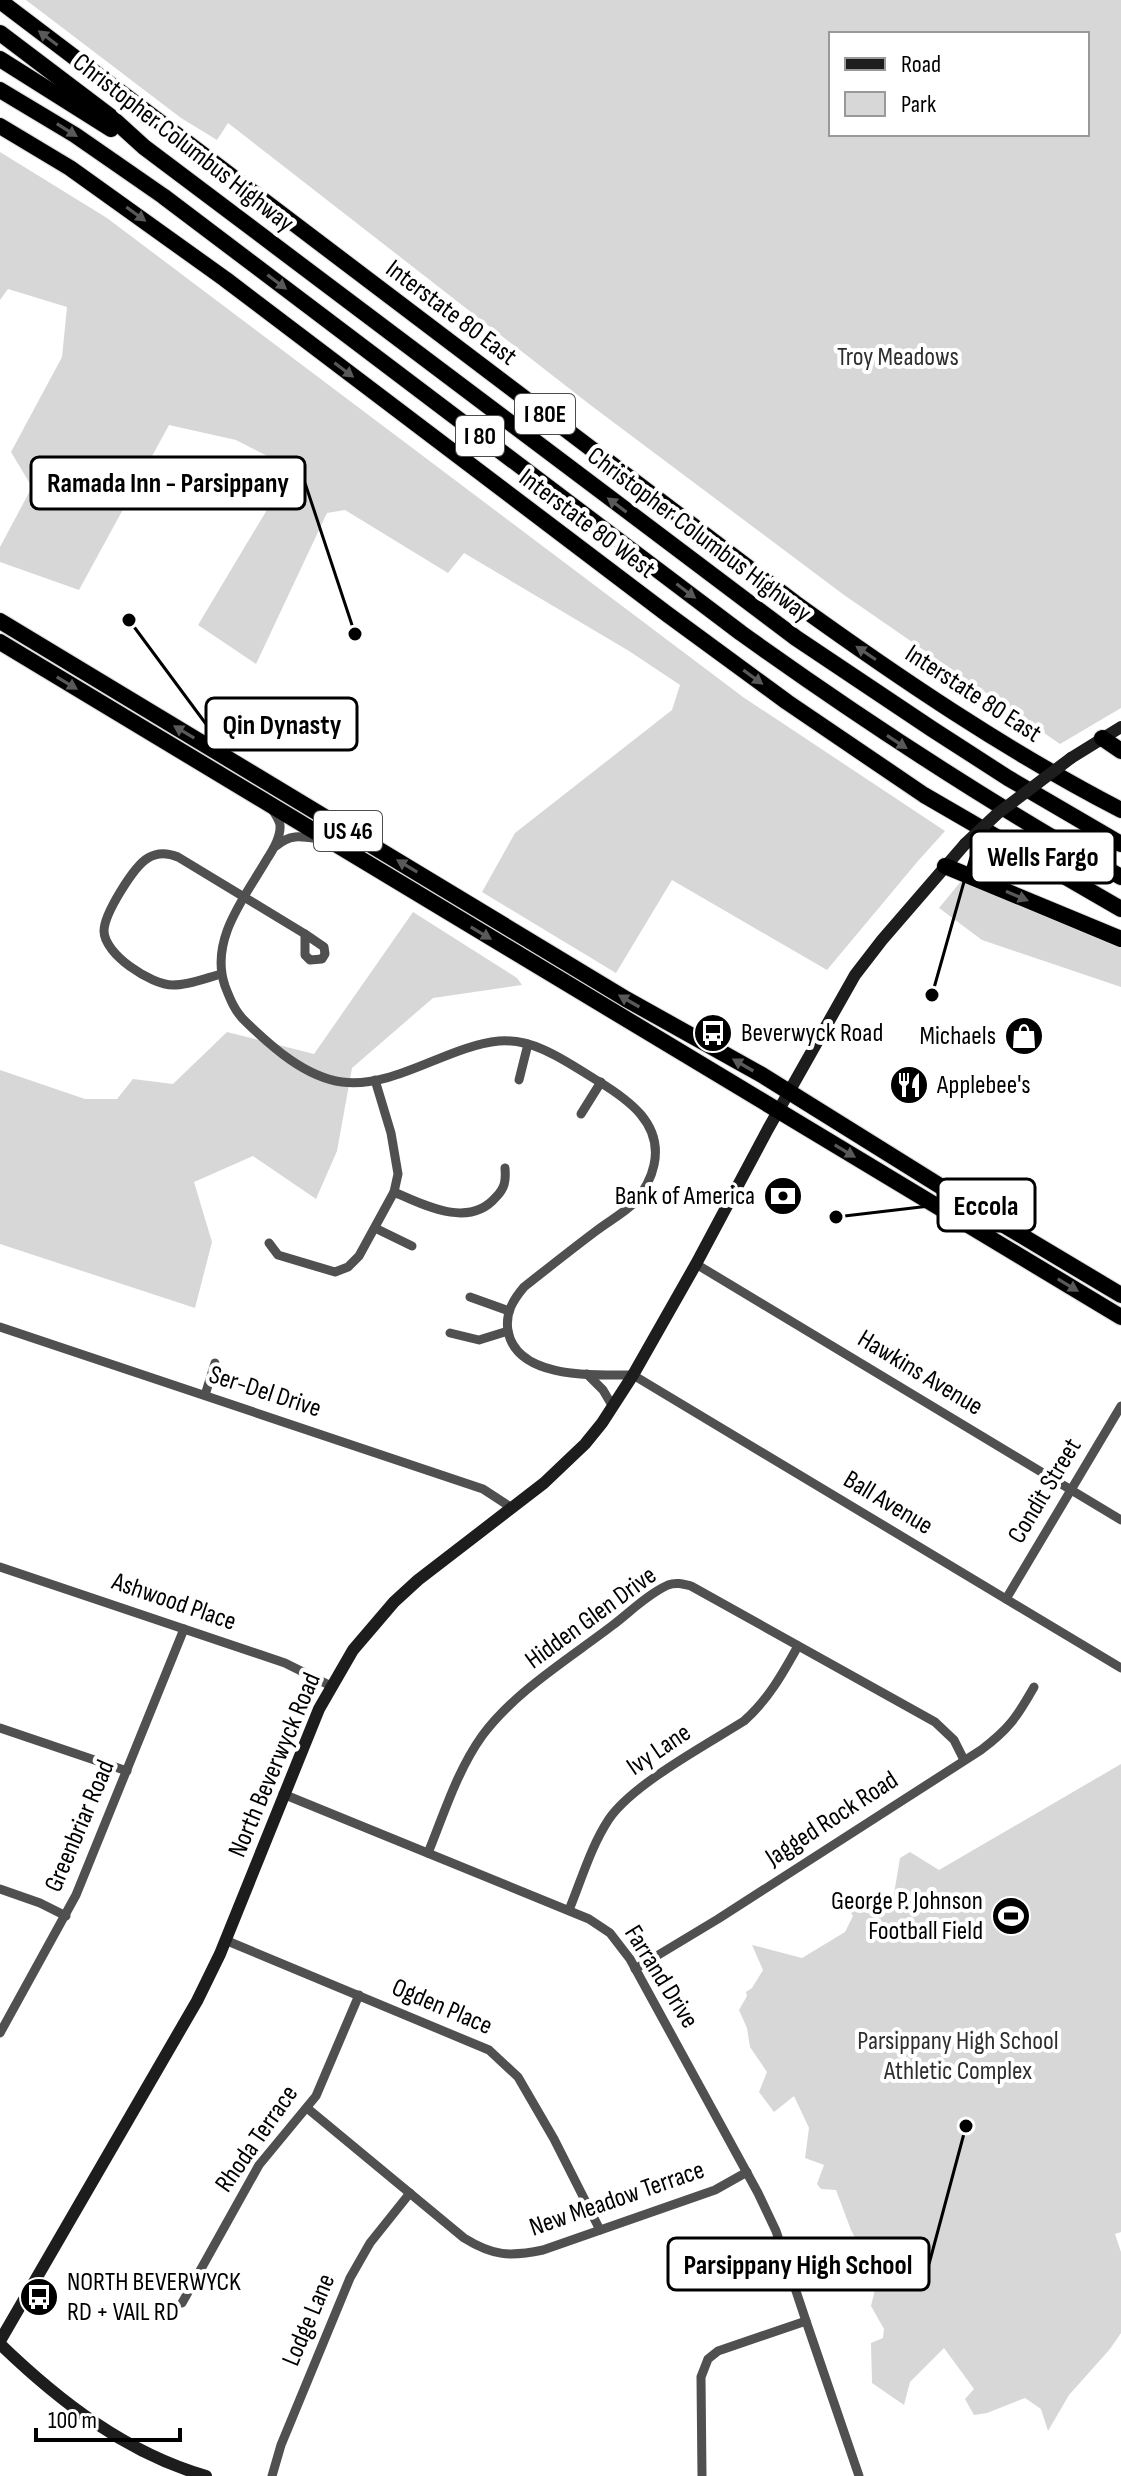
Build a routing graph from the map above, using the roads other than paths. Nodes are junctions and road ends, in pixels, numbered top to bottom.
1 (0, 1) edge
2 (0, 33) edge
3 (0, 59) edge
4 (0, 90) edge
5 (0, 126) edge
6 (144, 147) junction
7 (0, 621) edge
8 (0, 642) edge
9 (1121, 727) edge
10 (1102, 738) junction
11 (1121, 751) edge
12 (268, 804) junction
13 (1121, 810) edge
14 (327, 840) junction
15 (1121, 844) edge
16 (273, 848) junction
17 (945, 866) junction
18 (1121, 877) edge
19 (245, 898) junction
20 (1121, 906) edge
21 (305, 934) dead end
22 (1121, 939) edge
23 (221, 974) junction
24 (528, 1044) junction
25 (375, 1080) junction
26 (519, 1080) dead end
27 (601, 1082) junction
28 (789, 1092) junction
29 (778, 1111) junction
30 (581, 1114) dead end
31 (505, 1168) dead end
32 (394, 1192) junction
33 (375, 1228) junction
34 (269, 1243) dead end
35 (412, 1246) dead end
36 (696, 1264) junction
37 (1121, 1295) edge
38 (470, 1297) dead end
39 (509, 1311) junction
40 (1121, 1317) edge
41 (0, 1327) edge
42 (508, 1331) junction
43 (450, 1333) dead end
44 (215, 1363) dead end
45 (587, 1374) junction
46 (633, 1375) junction
47 (205, 1395) junction
48 (1121, 1406) edge
49 (613, 1407) junction
50 (1071, 1490) junction
51 (512, 1508) junction
52 (1121, 1520) edge
53 (0, 1567) edge
54 (1006, 1599) junction
55 (184, 1629) junction
56 (798, 1646) junction
57 (1121, 1668) edge
58 (331, 1686) junction
59 (1034, 1687) dead end
60 (0, 1728) edge
61 (964, 1760) junction
62 (127, 1771) junction
63 (283, 1794) junction
64 (428, 1853) junction
65 (0, 1889) edge
66 (569, 1910) junction
67 (66, 1916) junction
68 (225, 1940) junction
69 (635, 1969) junction
70 (359, 1995) junction
71 (0, 2033) edge
72 (307, 2108) junction
73 (747, 2172) junction
74 (410, 2193) junction
75 (600, 2230) junction
76 (182, 2303) dead end
77 (806, 2321) junction
78 (0, 2343) edge
79 (206, 2476) edge
80 (272, 2476) edge
81 (702, 2476) edge
82 (859, 2476) edge

13 -> 1 highway, Interstate 80 East / I 80E
2 - 6 highway, Christopher Columbus Highway / I 80
3 - 6 highway
4 -> 18 highway, Christopher Columbus Highway / I 80
5 -> 20 highway, Interstate 80 West
15 -> 6 highway, Christopher Columbus Highway / I 80
28 -> 7 highway, US 46
8 -> 12 highway, US 46
9 - 10 street, North Beverwyck Road
10 - 11 highway
10 - 17 street, North Beverwyck Road, bridge
12 - 14 highway, US 46
12 - 16 street
14 - 16 street
14 -> 29 highway, US 46
16 - 19 street
17 -> 22 highway
17 - 28 street, North Beverwyck Road
19 - 21 street
19 - 23 street
19 - 23 street
23 - 25 street
24 - 25 street
24 - 26 street
24 - 27 street
25 - 32 street
27 - 30 street
27 - 39 street
28 - 29 street, North Beverwyck Road
28 - 37 highway, US 46
29 - 36 street, North Beverwyck Road
29 -> 40 highway, US 46
31 - 32 street
32 - 33 street
33 - 34 street
33 - 35 street
36 - 46 street, North Beverwyck Road
36 - 50 street, Hawkins Avenue
38 - 39 street
39 - 42 street
41 - 47 street, Ser-Del Drive
42 - 43 street
42 - 45 street
44 - 47 street
45 - 46 street
45 - 49 street
46 - 49 street, North Beverwyck Road
46 - 54 street, Ball Avenue
47 - 51 street, Ser-Del Drive
48 - 50 street, Condit Street
49 - 51 street, North Beverwyck Road
50 - 52 street, Hawkins Avenue
50 - 54 street, Condit Street
51 - 58 street, North Beverwyck Road
53 - 55 street, Ashwood Place
54 - 57 street, Ball Avenue
55 - 58 street, Ashwood Place
55 - 62 street, Greenbriar Road
56 - 61 street, Hidden Glen Drive
56 - 64 street, Hidden Glen Drive
56 - 66 street, Ivy Lane
58 - 63 street, North Beverwyck Road
59 - 61 street, Jagged Rock Road
60 - 62 street
61 - 69 street, Jagged Rock Road
62 - 67 street, Greenbriar Road
63 - 64 street, Farrand Drive
63 - 68 street, North Beverwyck Road
64 - 66 street, Farrand Drive
65 - 67 street
66 - 69 street, Farrand Drive
67 - 71 street, Greenbriar Road
68 - 70 street, Ogden Place
68 - 78 street, North Beverwyck Road
69 - 73 street, Farrand Drive
70 - 72 street, Rhoda Terrace
70 - 75 street, Ogden Place
72 - 74 street, New Meadow Terrace
72 - 76 street, Rhoda Terrace
73 - 75 street, New Meadow Terrace
73 - 77 street, Farrand Drive
74 - 75 street, New Meadow Terrace
74 - 80 street, Lodge Lane
77 - 81 street
77 - 82 street, Farrand Drive
78 - 79 street

